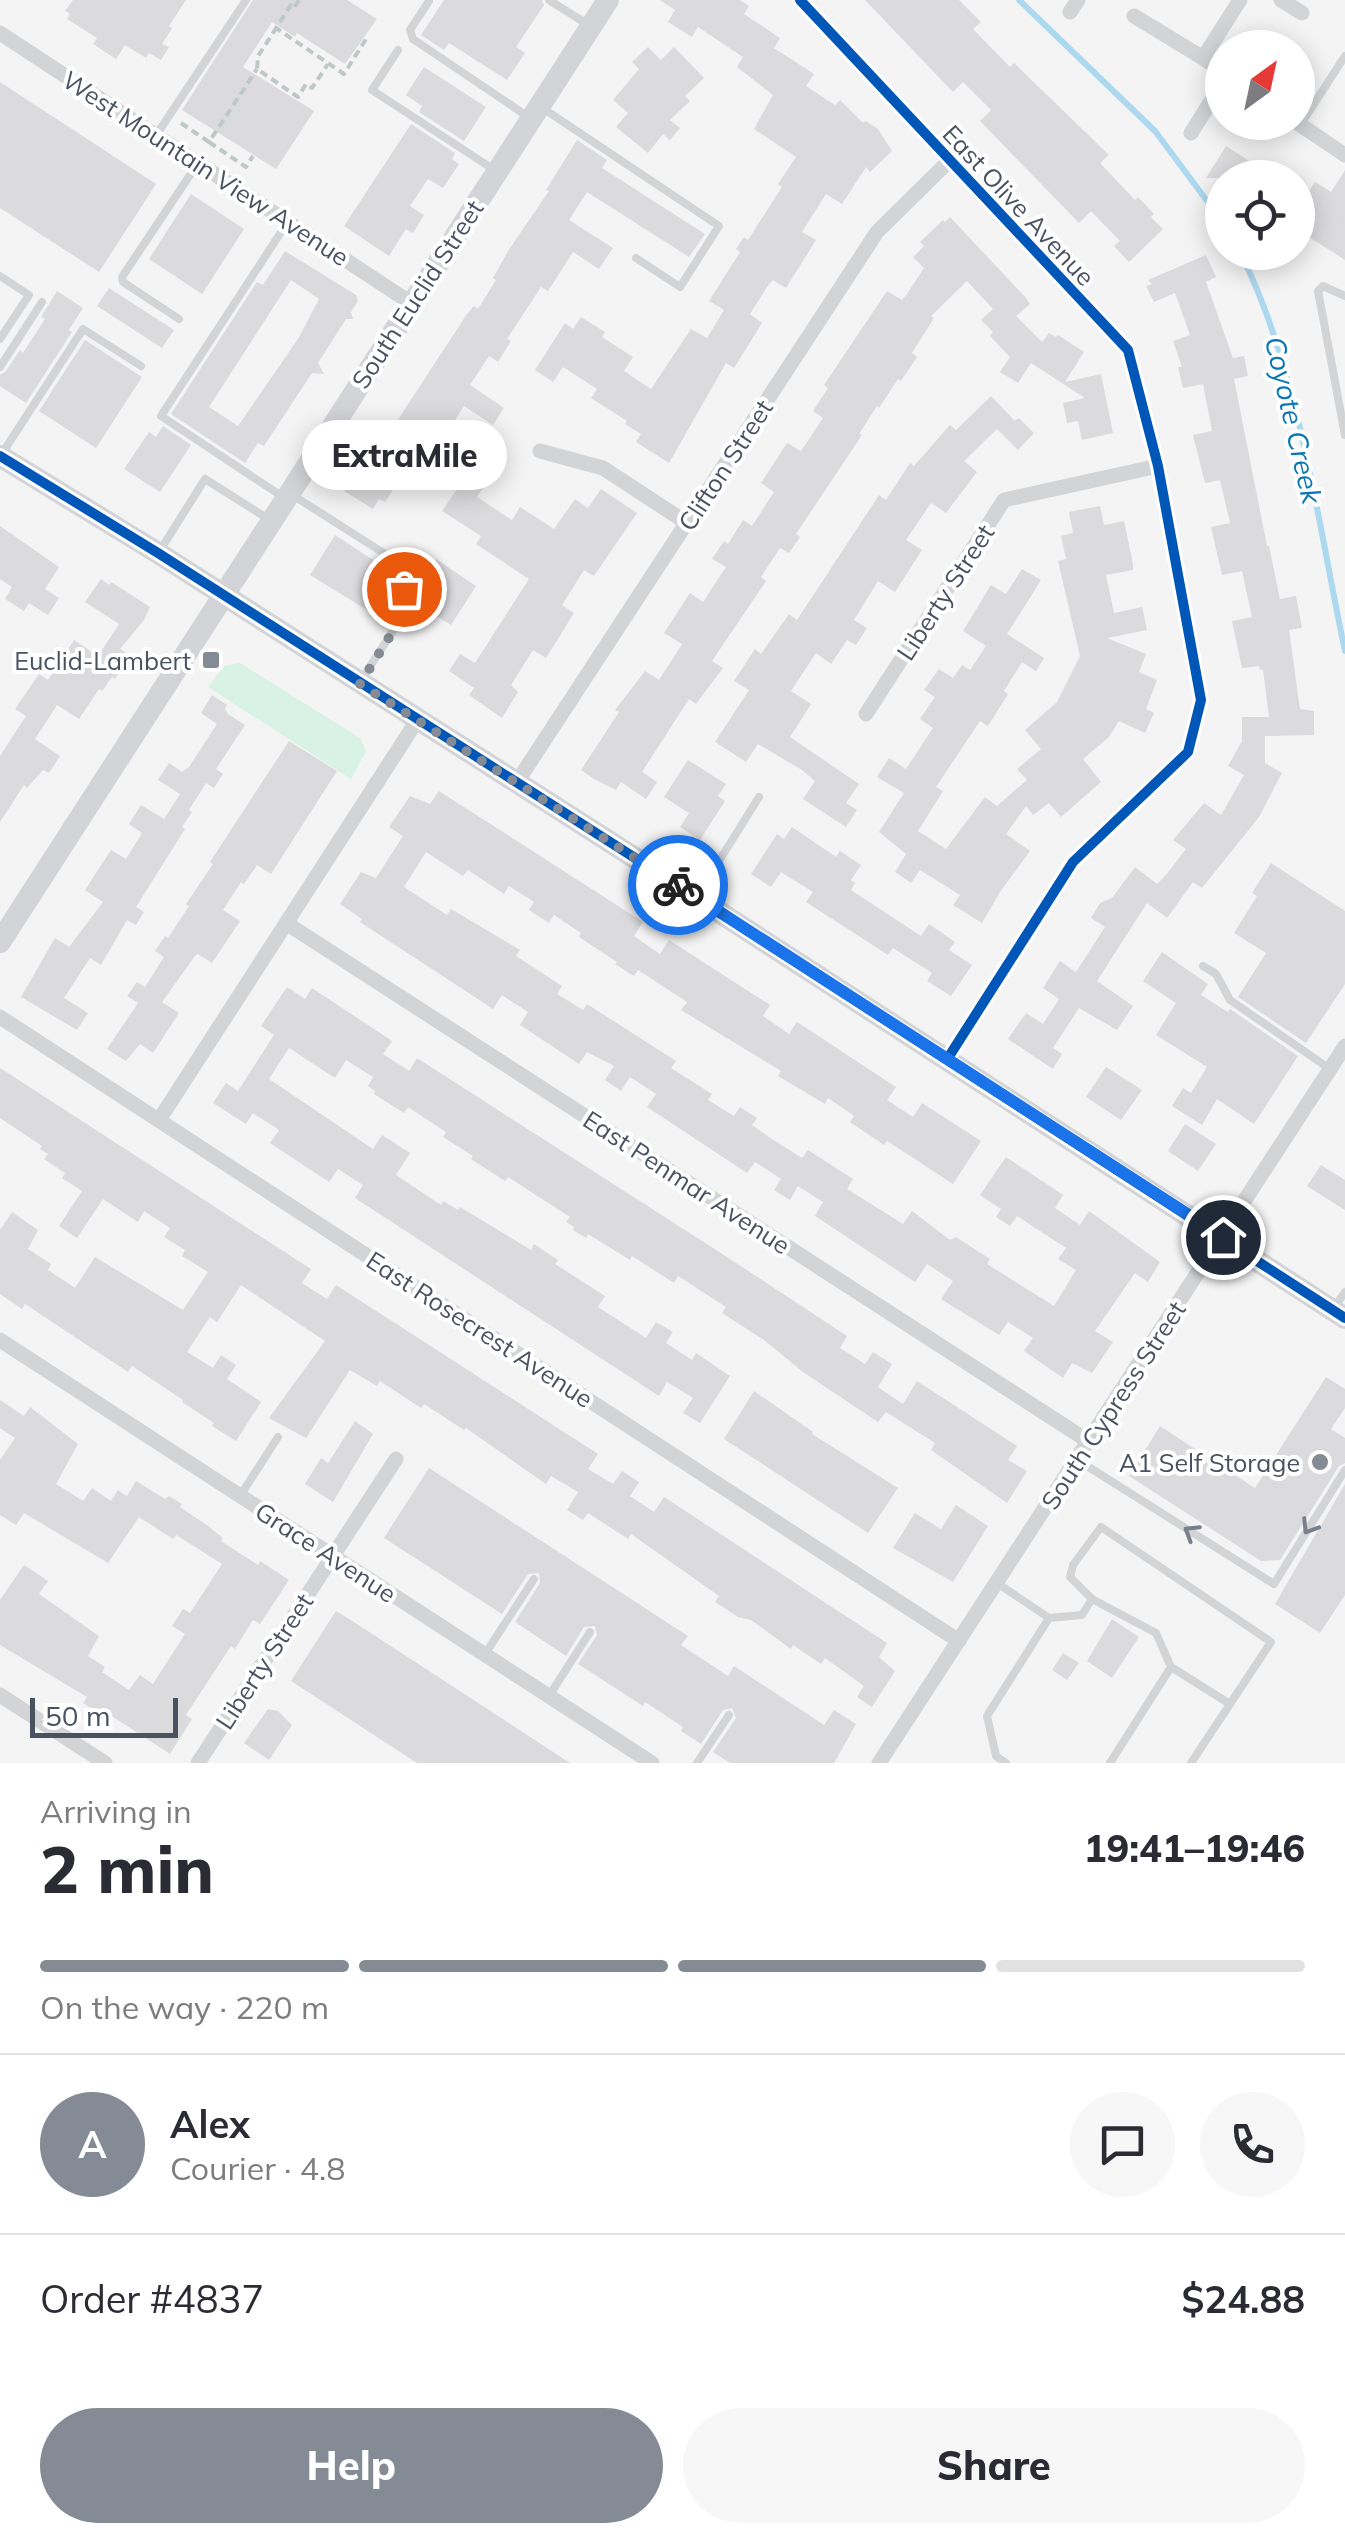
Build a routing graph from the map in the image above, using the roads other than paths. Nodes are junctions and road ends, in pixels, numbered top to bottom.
1 (246, 0) edge
2 (549, 0) edge
3 (608, 0) edge
4 (800, 0) edge
5 (1240, 0) edge
6 (1282, 0) edge
7 (429, 1) edge
8 (1302, 13) dead end
9 (1134, 16) dead end
10 (591, 26) junction
11 (0, 33) edge
12 (398, 50) dead end
13 (1345, 56) edge
14 (1203, 58) joint
15 (1315, 99) edge
16 (1205, 110) edge
17 (535, 112) junction
18 (1191, 132) dead end
19 (1315, 135) edge
20 (156, 136) junction
21 (1345, 155) edge
22 (948, 161) junction
23 (198, 163) junction
24 (497, 171) junction
25 (288, 222) junction
26 (636, 258) dead end
27 (0, 276) edge
28 (1345, 296) edge
29 (42, 302) dead end
30 (412, 303) junction
31 (180, 319) dead end
32 (0, 340) edge
33 (141, 366) dead end
34 (0, 367) edge
35 (1345, 434) edge
36 (540, 451) dead end
37 (0, 456) edge
38 (1158, 466) junction
39 (288, 496) junction
40 (272, 521) junction
41 (687, 522) junction
42 (158, 553) junction
43 (224, 596) junction
44 (360, 684) junction
45 (866, 714) dead end
46 (418, 719) junction
47 (518, 782) junction
48 (759, 797) dead end
49 (696, 897) junction
50 (286, 923) junction
51 (0, 942) edge
52 (1203, 966) dead end
53 (0, 1016) edge
54 (1345, 1046) edge
55 (948, 1058) junction
56 (1330, 1069) junction
57 (159, 1120) junction
58 (1223, 1237) junction
59 (1341, 1307) edge
60 (0, 1340) edge
61 (278, 1437) dead end
62 (1088, 1441) junction
63 (396, 1459) dead end
64 (1076, 1460) junction
65 (1345, 1470) edge
66 (240, 1496) junction
67 (332, 1556) junction
68 (534, 1579) dead end
69 (996, 1583) junction
70 (1092, 1599) junction
71 (1049, 1618) junction
72 (590, 1632) dead end
73 (960, 1641) junction
74 (485, 1654) junction
75 (1171, 1667) junction
76 (0, 1694) edge
77 (548, 1696) junction
78 (1230, 1704) junction
79 (728, 1715) dead end
80 (105, 1763) edge
81 (198, 1763) edge
82 (652, 1763) edge
83 (697, 1763) edge
84 (879, 1763) edge
85 (1006, 1763) edge
86 (1110, 1763) edge
87 (1191, 1763) edge

1 - 20 lane
2 - 10 lane
3 - 10 main road, South Euclid Street
4 - 22 street, East Olive Avenue
5 - 14 street
6 - 8 street
7 - 17 lane
9 - 14 street
10 - 17 main road, South Euclid Street
11 - 20 street, West Mountain View Avenue
12 - 24 lane
13 - 15 lane
16 - 18 street
17 - 24 main road, South Euclid Street
17 - 26 lane
19 - 21 street
20 - 23 street, West Mountain View Avenue
22 - 38 street, East Olive Avenue
22 - 41 street, Clifton Street
23 - 25 street, West Mountain View Avenue
23 - 31 lane
24 - 30 main road, South Euclid Street
25 - 30 street, West Mountain View Avenue
25 - 39 lane
27 - 32 lane
28 - 35 lane
29 - 34 lane
30 - 39 main road, South Euclid Street
33 - 37 lane
36 - 41 street
37 - 42 main road
38 - 45 street, Liberty Street
38 - 55 street, East Olive Avenue
39 - 40 main road, South Euclid Street
39 - 44 lane
40 - 42 lane
40 - 43 main road, South Euclid Street
41 - 47 street, Clifton Street
42 - 43 main road
43 - 44 main road
43 - 51 main road, South Euclid Street
44 - 46 main road
46 - 47 main road
46 - 50 street
47 - 49 main road
48 - 49 lane
49 - 55 main road
50 - 57 street
50 - 62 street, East Penmar Avenue
52 - 56 lane
53 - 57 street, East Rosecrest Avenue
54 - 56 street, South Cypress Street
55 - 58 main road
56 - 58 street, South Cypress Street
57 - 73 street, East Rosecrest Avenue
58 - 59 main road
58 - 62 street, South Cypress Street
60 - 66 street, Grace Avenue
61 - 66 lane
62 - 64 street, South Cypress Street
63 - 67 street, Liberty Street
65 -> 64 lane
64 - 69 street, South Cypress Street
66 - 67 street, Grace Avenue
67 - 74 street, Grace Avenue
67 - 81 street, Liberty Street
68 - 74 lane
69 - 71 lane
69 - 73 street, South Cypress Street
70 - 71 lane
70 - 75 lane
70 - 78 lane
71 - 85 lane
72 - 77 lane
73 - 84 street, South Cypress Street
74 - 77 street, Grace Avenue
75 - 78 lane
75 - 86 lane
76 - 80 street
77 - 82 street, Grace Avenue
78 - 87 lane
79 - 83 lane

